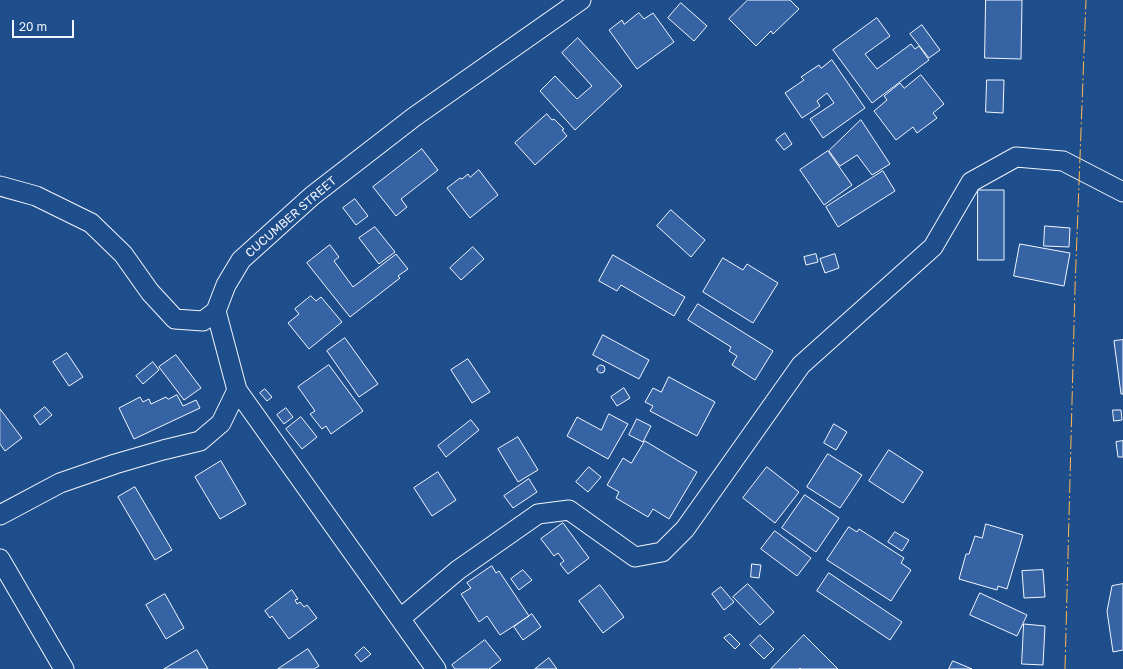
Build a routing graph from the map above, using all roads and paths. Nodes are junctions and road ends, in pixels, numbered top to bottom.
1 (582, 0) edge
2 (0, 186) edge
3 (1123, 192) edge
4 (216, 311) junction
5 (237, 390) junction
6 (0, 516) edge
7 (0, 559) edge
8 (401, 618) junction
9 (64, 669) edge
10 (436, 669) edge

1 - 4 street, CUCUMBER STREET
2 - 4 street
3 - 8 street
4 - 5 street
5 - 6 street
5 - 8 street
7 - 9 street
8 - 10 street

